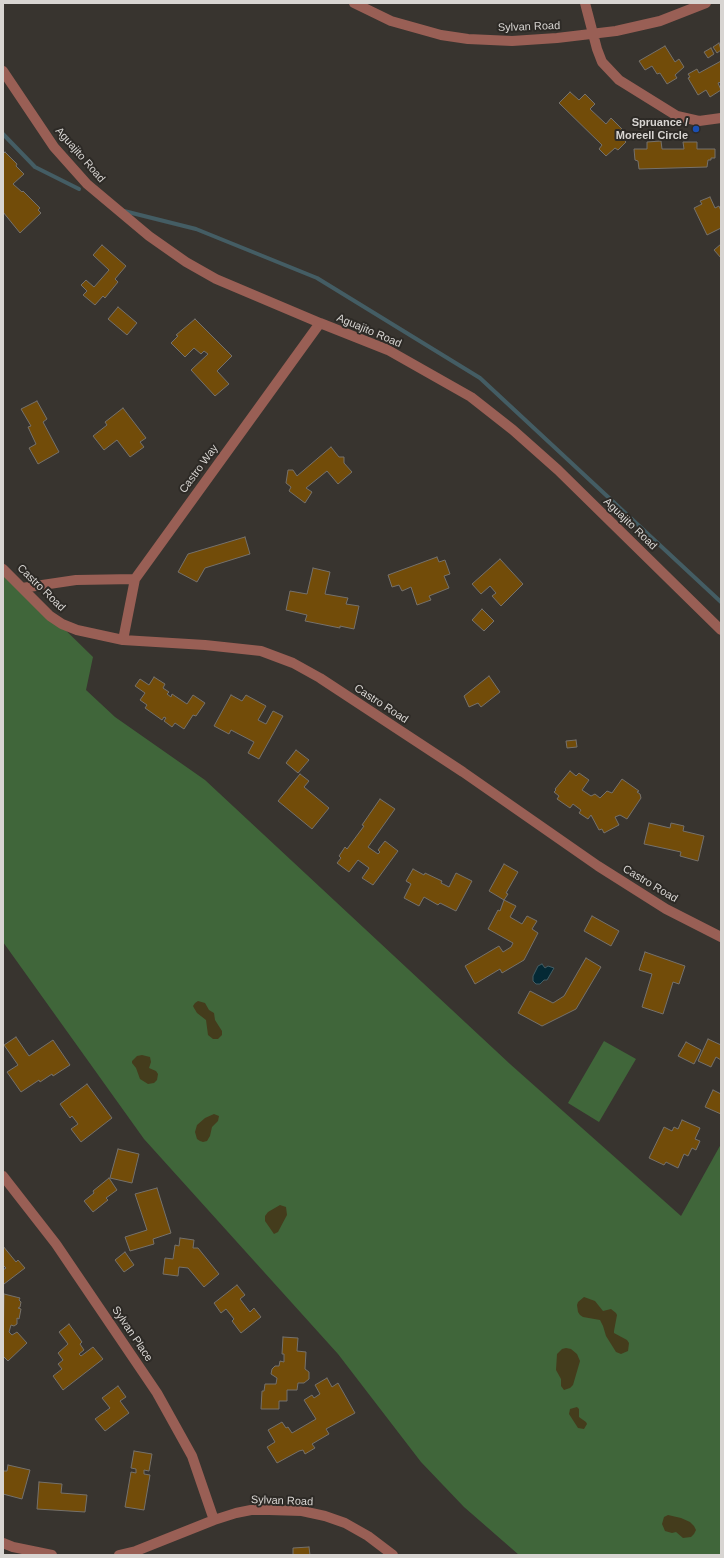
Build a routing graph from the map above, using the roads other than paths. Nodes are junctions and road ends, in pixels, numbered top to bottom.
1 (354, 3) edge
2 (585, 3) edge
3 (706, 3) edge
4 (593, 35) junction
5 (3, 71) edge
6 (721, 118) edge
7 (320, 323) junction
8 (3, 569) edge
9 (135, 579) junction
10 (22, 588) junction
11 (721, 630) edge
12 (123, 640) junction
13 (721, 937) edge
14 (3, 1176) edge
15 (214, 1520) junction
16 (3, 1544) edge
17 (52, 1555) edge
18 (119, 1555) edge
19 (393, 1555) edge

1 - 4 street, Sylvan Road
2 - 4 street
3 - 4 street, Sylvan Road
4 - 6 street
5 - 7 street, Aguajito Road
7 - 9 street, Castro Way
7 - 11 street, Aguajito Road
8 - 10 street, Castro Road
9 - 10 street
9 - 12 street, Castro Way
10 - 12 street, Castro Road
12 - 13 street, Castro Road
14 - 15 street, Sylvan Place
15 - 18 street, Sylvan Road
15 - 19 street, Sylvan Road
16 - 17 street

